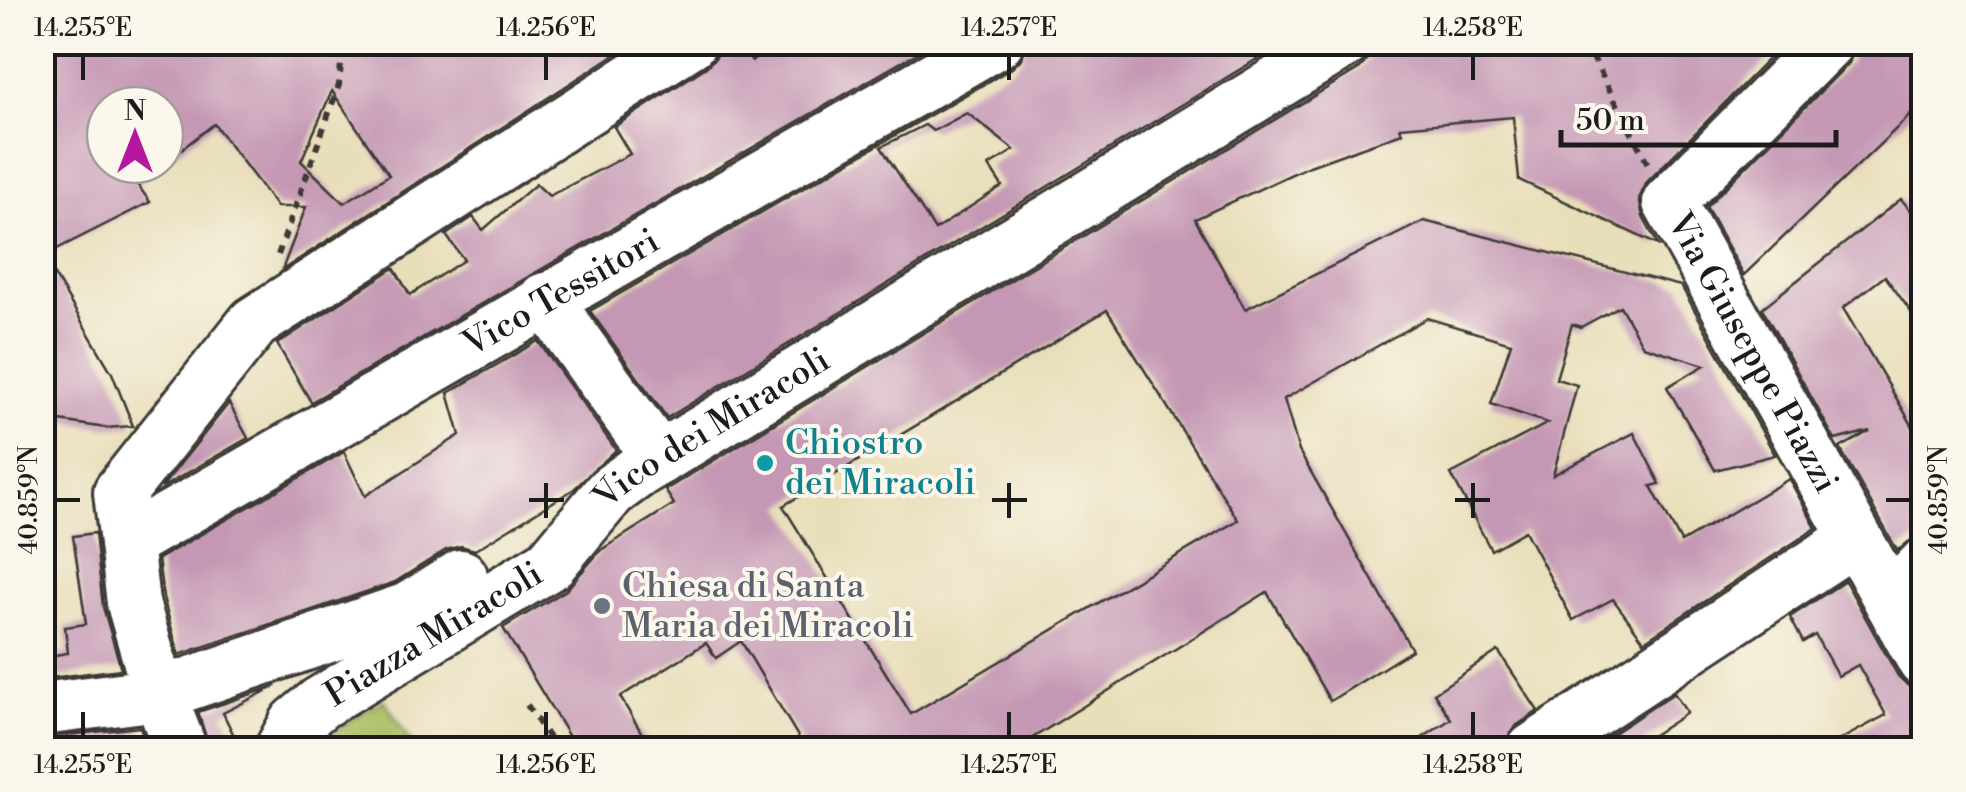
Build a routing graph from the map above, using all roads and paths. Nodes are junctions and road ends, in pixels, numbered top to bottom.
1 (343, 42) edge
2 (690, 42) edge
3 (997, 42) edge
4 (1344, 42) edge
5 (1585, 42) edge
6 (1828, 42) edge
7 (1279, 59) edge
8 (1668, 202) junction
9 (545, 299) junction
10 (254, 322) junction
11 (659, 458) junction
12 (588, 518) junction
13 (1853, 540) junction
14 (126, 544) junction
15 (1906, 583) edge
16 (1924, 661) edge
17 (159, 694) junction
18 (527, 705) dead end
19 (42, 709) edge
20 (459, 742) dead end
21 (181, 750) edge
22 (280, 750) edge
23 (465, 750) edge
24 (557, 750) edge
25 (1533, 750) edge

1 - 10 path
2 - 10 street
3 - 9 street, Vico Tessitori
4 - 7 street, Vico dei Miracoli
5 - 8 path, Via Giuseppe Piazzi
6 - 8 street
7 - 11 street, Vico dei Miracoli
8 - 13 street, Via Giuseppe Piazzi
9 - 11 street
9 - 14 street, Vico Tessitori
10 - 14 street
11 - 12 street, Vico dei Miracoli
12 - 17 street, Vico dei Miracoli
12 - 22 street, Piazza Miracoli
13 - 15 street, Via Giuseppe Piazzi
13 - 25 street
14 - 17 street
15 - 16 street, Via Giuseppe Piazzi
17 - 19 street, Vico dei Miracoli
17 - 21 street
18 - 24 path
20 - 23 path

